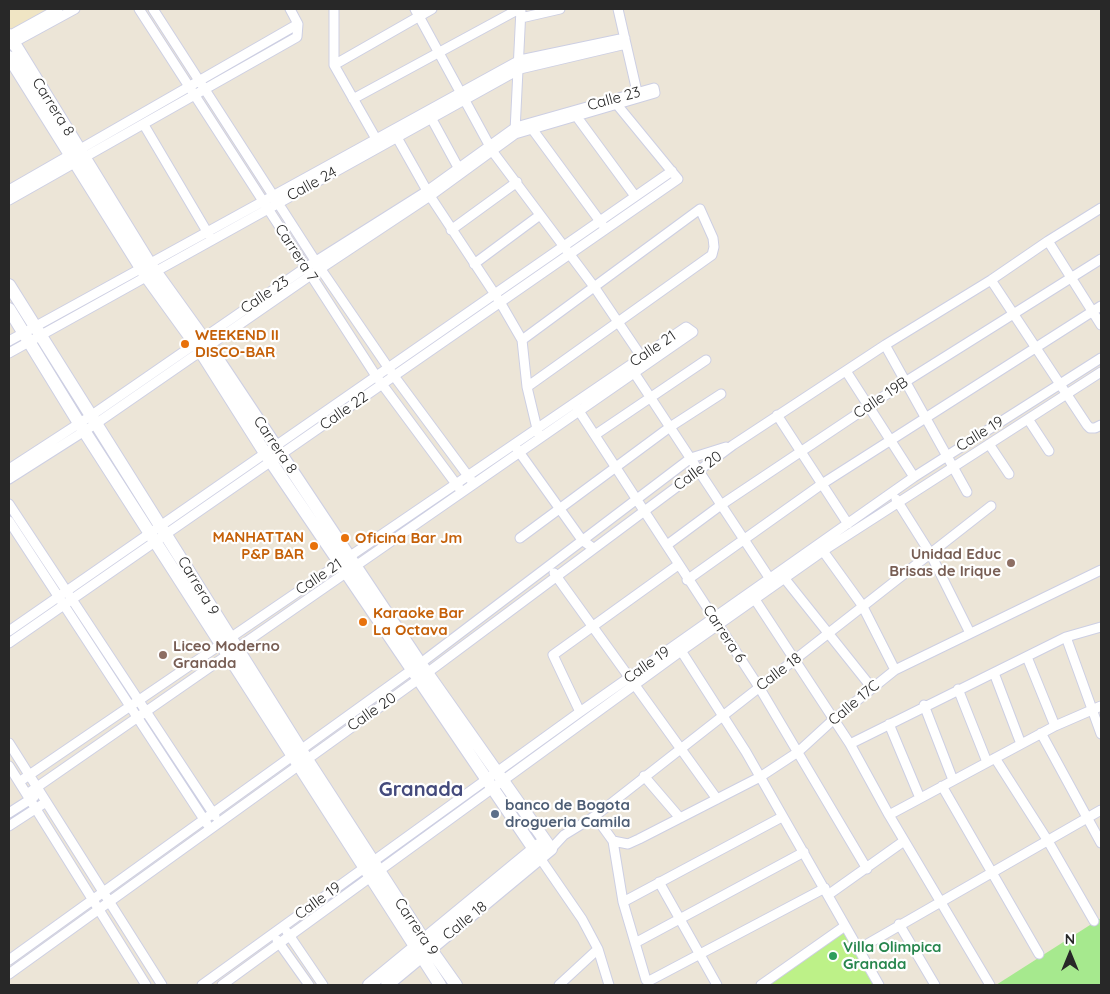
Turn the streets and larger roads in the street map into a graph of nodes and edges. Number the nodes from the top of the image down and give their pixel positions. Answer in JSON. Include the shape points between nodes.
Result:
{"nodes":[{"id":1,"x":58,"y":9,"type":"edge"},
{"id":2,"x":75,"y":9,"type":"edge"},
{"id":3,"x":139,"y":9,"type":"edge"},
{"id":4,"x":153,"y":9,"type":"edge"},
{"id":5,"x":290,"y":9,"type":"edge"},
{"id":6,"x":432,"y":9,"type":"edge"},
{"id":7,"x":560,"y":9,"type":"edge"},
{"id":8,"x":618,"y":9,"type":"edge"},
{"id":9,"x":336,"y":10,"type":"edge"},
{"id":10,"x":417,"y":12,"type":"edge"},
{"id":11,"x":520,"y":12,"type":"edge"},
{"id":12,"x":298,"y":24,"type":"junction"},
{"id":13,"x":10,"y":39,"type":"edge"},
{"id":14,"x":626,"y":41,"type":"junction"},
{"id":15,"x":439,"y":53,"type":"junction"},
{"id":16,"x":9,"y":57,"type":"edge"},
{"id":17,"x":520,"y":64,"type":"junction"},
{"id":18,"x":334,"y":65,"type":"junction"},
{"id":19,"x":199,"y":81,"type":"junction"},
{"id":20,"x":189,"y":87,"type":"junction"},
{"id":21,"x":204,"y":90,"type":"junction"},
{"id":22,"x":195,"y":95,"type":"junction"},
{"id":23,"x":463,"y":96,"type":"junction"},
{"id":24,"x":353,"y":100,"type":"junction"},
{"id":25,"x":615,"y":101,"type":"junction"},
{"id":26,"x":575,"y":114,"type":"junction"},
{"id":27,"x":429,"y":115,"type":"junction"},
{"id":28,"x":144,"y":125,"type":"junction"},
{"id":29,"x":531,"y":126,"type":"junction"},
{"id":30,"x":515,"y":131,"type":"junction"},
{"id":31,"x":395,"y":134,"type":"junction"},
{"id":32,"x":378,"y":143,"type":"junction"},
{"id":33,"x":492,"y":149,"type":"junction"},
{"id":34,"x":77,"y":156,"type":"junction"},
{"id":35,"x":459,"y":169,"type":"junction"},
{"id":36,"x":672,"y":171,"type":"junction"},
{"id":37,"x":517,"y":182,"type":"junction"},
{"id":38,"x":428,"y":193,"type":"junction"},
{"id":39,"x":10,"y":195,"type":"edge"},
{"id":40,"x":636,"y":196,"type":"junction"},
{"id":41,"x":276,"y":199,"type":"junction"},
{"id":42,"x":265,"y":205,"type":"junction"},
{"id":43,"x":1101,"y":208,"type":"edge"},
{"id":44,"x":540,"y":215,"type":"junction"},
{"id":45,"x":600,"y":221,"type":"junction"},
{"id":46,"x":606,"y":229,"type":"junction"},
{"id":47,"x":451,"y":230,"type":"junction"},
{"id":48,"x":210,"y":236,"type":"junction"},
{"id":49,"x":1048,"y":241,"type":"junction"},
{"id":50,"x":564,"y":246,"type":"junction"},
{"id":51,"x":570,"y":254,"type":"junction"},
{"id":52,"x":1101,"y":259,"type":"edge"},
{"id":53,"x":474,"y":264,"type":"junction"},
{"id":54,"x":319,"y":265,"type":"junction"},
{"id":55,"x":148,"y":270,"type":"junction"},
{"id":56,"x":308,"y":271,"type":"junction"},
{"id":57,"x":1071,"y":278,"type":"junction"},
{"id":58,"x":991,"y":280,"type":"junction"},
{"id":59,"x":9,"y":285,"type":"edge"},
{"id":60,"x":595,"y":288,"type":"junction"},
{"id":61,"x":494,"y":294,"type":"junction"},
{"id":62,"x":500,"y":302,"type":"junction"},
{"id":63,"x":1101,"y":306,"type":"edge"},
{"id":64,"x":9,"y":309,"type":"edge"},
{"id":65,"x":1092,"y":311,"type":"junction"},
{"id":66,"x":1014,"y":315,"type":"junction"},
{"id":67,"x":620,"y":323,"type":"junction"},
{"id":68,"x":1101,"y":325,"type":"edge"},
{"id":69,"x":32,"y":334,"type":"junction"},
{"id":70,"x":522,"y":340,"type":"junction"},
{"id":71,"x":9,"y":342,"type":"edge"},
{"id":72,"x":202,"y":345,"type":"junction"},
{"id":73,"x":885,"y":345,"type":"junction"},
{"id":74,"x":1036,"y":348,"type":"junction"},
{"id":75,"x":9,"y":353,"type":"edge"},
{"id":76,"x":1101,"y":358,"type":"edge"},
{"id":77,"x":706,"y":360,"type":"dead end"},
{"id":78,"x":644,"y":361,"type":"junction"},
{"id":79,"x":389,"y":367,"type":"junction"},
{"id":80,"x":632,"y":369,"type":"junction"},
{"id":81,"x":846,"y":371,"type":"junction"},
{"id":82,"x":1101,"y":372,"type":"edge"},
{"id":83,"x":376,"y":376,"type":"junction"},
{"id":84,"x":394,"y":376,"type":"junction"},
{"id":85,"x":905,"y":382,"type":"junction"},
{"id":86,"x":382,"y":384,"type":"junction"},
{"id":87,"x":1060,"y":384,"type":"junction"},
{"id":88,"x":527,"y":387,"type":"junction"},
{"id":89,"x":720,"y":394,"type":"dead end"},
{"id":90,"x":1067,"y":394,"type":"junction"},
{"id":91,"x":650,"y":396,"type":"junction"},
{"id":92,"x":577,"y":407,"type":"junction"},
{"id":93,"x":869,"y":407,"type":"junction"},
{"id":94,"x":777,"y":414,"type":"junction"},
{"id":95,"x":926,"y":418,"type":"junction"},
{"id":96,"x":94,"y":419,"type":"junction"},
{"id":97,"x":1028,"y":419,"type":"junction"},
{"id":98,"x":1101,"y":425,"type":"edge"},
{"id":99,"x":82,"y":427,"type":"junction"},
{"id":100,"x":670,"y":427,"type":"junction"},
{"id":101,"x":538,"y":434,"type":"junction"},
{"id":102,"x":595,"y":435,"type":"junction"},
{"id":103,"x":892,"y":441,"type":"junction"},
{"id":104,"x":515,"y":444,"type":"junction"},
{"id":105,"x":989,"y":444,"type":"junction"},
{"id":106,"x":733,"y":445,"type":"junction"},
{"id":107,"x":801,"y":451,"type":"junction"},
{"id":108,"x":1049,"y":451,"type":"dead end"},
{"id":109,"x":519,"y":453,"type":"junction"},
{"id":110,"x":273,"y":454,"type":"junction"},
{"id":111,"x":946,"y":455,"type":"junction"},
{"id":112,"x":691,"y":458,"type":"junction"},
{"id":113,"x":953,"y":467,"type":"junction"},
{"id":114,"x":615,"y":468,"type":"junction"},
{"id":115,"x":9,"y":469,"type":"edge"},
{"id":116,"x":699,"y":471,"type":"junction"},
{"id":117,"x":1009,"y":474,"type":"dead end"},
{"id":118,"x":468,"y":476,"type":"junction"},
{"id":119,"x":914,"y":477,"type":"junction"},
{"id":120,"x":9,"y":479,"type":"edge"},
{"id":121,"x":456,"y":484,"type":"junction"},
{"id":122,"x":473,"y":484,"type":"junction"},
{"id":123,"x":822,"y":484,"type":"junction"},
{"id":124,"x":462,"y":492,"type":"junction"},
{"id":125,"x":967,"y":492,"type":"dead end"},
{"id":126,"x":892,"y":493,"type":"junction"},
{"id":127,"x":636,"y":500,"type":"junction"},
{"id":128,"x":898,"y":502,"type":"junction"},
{"id":129,"x":9,"y":504,"type":"edge"},
{"id":130,"x":721,"y":505,"type":"junction"},
{"id":131,"x":991,"y":506,"type":"dead end"},
{"id":132,"x":559,"y":508,"type":"junction"},
{"id":133,"x":644,"y":510,"type":"junction"},
{"id":134,"x":9,"y":521,"type":"edge"},
{"id":135,"x":848,"y":524,"type":"junction"},
{"id":136,"x":163,"y":530,"type":"junction"},
{"id":137,"x":152,"y":537,"type":"junction"},
{"id":138,"x":520,"y":538,"type":"dead end"},
{"id":139,"x":743,"y":539,"type":"junction"},
{"id":140,"x":582,"y":540,"type":"junction"},
{"id":141,"x":666,"y":545,"type":"junction"},
{"id":142,"x":593,"y":548,"type":"junction"},
{"id":143,"x":823,"y":551,"type":"junction"},
{"id":144,"x":930,"y":552,"type":"junction"},
{"id":145,"x":348,"y":565,"type":"junction"},
{"id":146,"x":678,"y":565,"type":"junction"},
{"id":147,"x":549,"y":567,"type":"junction"},
{"id":148,"x":1101,"y":570,"type":"edge"},
{"id":149,"x":556,"y":576,"type":"junction"},
{"id":150,"x":770,"y":579,"type":"junction"},
{"id":151,"x":784,"y":579,"type":"junction"},
{"id":152,"x":688,"y":580,"type":"junction"},
{"id":153,"x":66,"y":591,"type":"junction"},
{"id":154,"x":752,"y":596,"type":"junction"},
{"id":155,"x":57,"y":597,"type":"junction"},
{"id":156,"x":73,"y":599,"type":"junction"},
{"id":157,"x":63,"y":605,"type":"junction"},
{"id":158,"x":862,"y":605,"type":"junction"},
{"id":159,"x":717,"y":621,"type":"junction"},
{"id":160,"x":592,"y":626,"type":"junction"},
{"id":161,"x":1101,"y":627,"type":"edge"},
{"id":162,"x":9,"y":631,"type":"edge"},
{"id":163,"x":970,"y":633,"type":"junction"},
{"id":164,"x":828,"y":634,"type":"junction"},
{"id":165,"x":1066,"y":637,"type":"junction"},
{"id":166,"x":9,"y":643,"type":"edge"},
{"id":167,"x":229,"y":646,"type":"junction"},
{"id":168,"x":679,"y":647,"type":"junction"},
{"id":169,"x":1027,"y":657,"type":"junction"},
{"id":170,"x":794,"y":660,"type":"junction"},
{"id":171,"x":895,"y":670,"type":"junction"},
{"id":172,"x":420,"y":671,"type":"junction"},
{"id":173,"x":994,"y":673,"type":"junction"},
{"id":174,"x":633,"y":681,"type":"junction"},
{"id":175,"x":758,"y":687,"type":"junction"},
{"id":176,"x":872,"y":688,"type":"junction"},
{"id":177,"x":958,"y":689,"type":"junction"},
{"id":178,"x":140,"y":700,"type":"junction"},
{"id":179,"x":593,"y":704,"type":"junction"},
{"id":180,"x":924,"y":705,"type":"junction"},
{"id":181,"x":130,"y":706,"type":"junction"},
{"id":182,"x":1101,"y":706,"type":"edge"},
{"id":183,"x":1092,"y":708,"type":"junction"},
{"id":184,"x":147,"y":710,"type":"junction"},
{"id":185,"x":599,"y":712,"type":"junction"},
{"id":186,"x":578,"y":714,"type":"junction"},
{"id":187,"x":724,"y":714,"type":"junction"},
{"id":188,"x":137,"y":717,"type":"junction"},
{"id":189,"x":834,"y":719,"type":"junction"},
{"id":190,"x":889,"y":724,"type":"junction"},
{"id":191,"x":1055,"y":726,"type":"junction"},
{"id":192,"x":1041,"y":733,"type":"junction"},
{"id":193,"x":1101,"y":734,"type":"edge"},
{"id":194,"x":9,"y":743,"type":"edge"},
{"id":195,"x":850,"y":744,"type":"junction"},
{"id":196,"x":1021,"y":744,"type":"junction"},
{"id":197,"x":680,"y":748,"type":"junction"},
{"id":198,"x":798,"y":752,"type":"junction"},
{"id":199,"x":299,"y":757,"type":"junction"},
{"id":200,"x":996,"y":758,"type":"junction"},
{"id":201,"x":987,"y":762,"type":"junction"},
{"id":202,"x":9,"y":766,"type":"edge"},
{"id":203,"x":30,"y":775,"type":"junction"},
{"id":204,"x":644,"y":776,"type":"junction"},
{"id":205,"x":760,"y":776,"type":"junction"},
{"id":206,"x":953,"y":780,"type":"junction"},
{"id":207,"x":495,"y":781,"type":"junction"},
{"id":208,"x":19,"y":782,"type":"junction"},
{"id":209,"x":942,"y":786,"type":"junction"},
{"id":210,"x":39,"y":790,"type":"junction"},
{"id":211,"x":28,"y":797,"type":"junction"},
{"id":212,"x":920,"y":798,"type":"junction"},
{"id":213,"x":717,"y":799,"type":"junction"},
{"id":214,"x":46,"y":802,"type":"junction"},
{"id":215,"x":35,"y":809,"type":"junction"},
{"id":216,"x":1101,"y":810,"type":"edge"},
{"id":217,"x":9,"y":813,"type":"edge"},
{"id":218,"x":212,"y":813,"type":"junction"},
{"id":219,"x":888,"y":815,"type":"junction"},
{"id":220,"x":595,"y":816,"type":"junction"},
{"id":221,"x":782,"y":817,"type":"junction"},
{"id":222,"x":680,"y":818,"type":"junction"},
{"id":223,"x":1087,"y":818,"type":"junction"},
{"id":224,"x":204,"y":819,"type":"junction"},
{"id":225,"x":220,"y":822,"type":"junction"},
{"id":226,"x":59,"y":823,"type":"junction"},
{"id":227,"x":9,"y":826,"type":"edge"},
{"id":228,"x":210,"y":828,"type":"junction"},
{"id":229,"x":48,"y":830,"type":"junction"},
{"id":230,"x":613,"y":841,"type":"junction"},
{"id":231,"x":904,"y":841,"type":"junction"},
{"id":232,"x":1048,"y":841,"type":"junction"},
{"id":233,"x":1101,"y":843,"type":"edge"},
{"id":234,"x":548,"y":845,"type":"junction"},
{"id":235,"x":804,"y":852,"type":"junction"},
{"id":236,"x":537,"y":854,"type":"junction"},
{"id":237,"x":868,"y":869,"type":"junction"},
{"id":238,"x":372,"y":870,"type":"junction"},
{"id":239,"x":992,"y":871,"type":"junction"},
{"id":240,"x":659,"y":882,"type":"junction"},
{"id":241,"x":103,"y":892,"type":"junction"},
{"id":242,"x":826,"y":892,"type":"junction"},
{"id":243,"x":92,"y":900,"type":"junction"},
{"id":244,"x":940,"y":901,"type":"junction"},
{"id":245,"x":110,"y":902,"type":"junction"},
{"id":246,"x":624,"y":902,"type":"junction"},
{"id":247,"x":99,"y":910,"type":"junction"},
{"id":248,"x":680,"y":918,"type":"junction"},
{"id":249,"x":1094,"y":921,"type":"dead end"},
{"id":250,"x":899,"y":924,"type":"junction"},
{"id":251,"x":283,"y":926,"type":"junction"},
{"id":252,"x":845,"y":926,"type":"junction"},
{"id":253,"x":272,"y":933,"type":"junction"},
{"id":254,"x":290,"y":937,"type":"junction"},
{"id":255,"x":280,"y":943,"type":"junction"},
{"id":256,"x":635,"y":943,"type":"junction"},
{"id":257,"x":423,"y":949,"type":"junction"},
{"id":258,"x":598,"y":949,"type":"junction"},
{"id":259,"x":857,"y":950,"type":"junction"},
{"id":260,"x":700,"y":954,"type":"junction"},
{"id":261,"x":1039,"y":954,"type":"dead end"},
{"id":262,"x":9,"y":960,"type":"edge"},
{"id":263,"x":314,"y":972,"type":"junction"},
{"id":264,"x":9,"y":974,"type":"edge"},
{"id":265,"x":306,"y":982,"type":"edge"},
{"id":266,"x":146,"y":985,"type":"edge"},
{"id":267,"x":162,"y":985,"type":"edge"},
{"id":268,"x":202,"y":985,"type":"edge"},
{"id":269,"x":222,"y":985,"type":"edge"},
{"id":270,"x":323,"y":985,"type":"edge"},
{"id":271,"x":369,"y":985,"type":"edge"},
{"id":272,"x":387,"y":985,"type":"edge"},
{"id":273,"x":440,"y":985,"type":"edge"},
{"id":274,"x":456,"y":985,"type":"edge"},
{"id":275,"x":559,"y":985,"type":"edge"},
{"id":276,"x":609,"y":985,"type":"edge"},
{"id":277,"x":717,"y":985,"type":"edge"},
{"id":278,"x":761,"y":985,"type":"edge"},
{"id":279,"x":879,"y":985,"type":"edge"},
{"id":280,"x":935,"y":985,"type":"edge"},
{"id":281,"x":990,"y":985,"type":"edge"}],
"edges":[{"from":1,"to":13,"type":"street"},
{"from":2,"to":13,"type":"street"},
{"from":3,"to":20,"type":"street","name":"Carrera 7"},
{"from":4,"to":19,"type":"street","name":"Carrera 7"},
{"from":5,"to":12,"type":"street"},
{"from":6,"to":10,"type":"street"},
{"from":7,"to":11,"type":"street"},
{"from":8,"to":14,"type":"street"},
{"from":9,"to":18,"type":"street"},
{"from":10,"to":15,"type":"street"},
{"from":10,"to":18,"type":"street"},
{"from":11,"to":15,"type":"street"},
{"from":11,"to":17,"type":"street"},
{"from":12,"to":19,"type":"street"},
{"from":12,"to":21,"type":"street","via":[[297,36]]},
{"from":13,"to":34,"type":"street","name":"Carrera 8"},
{"from":14,"to":17,"type":"street","name":"Calle 24"},
{"from":14,"to":25,"type":"street","name":"Calle 23","via":[[637,95]]},
{"from":15,"to":23,"type":"street"},
{"from":15,"to":24,"type":"street"},
{"from":16,"to":34,"type":"street","name":"Carrera 8"},
{"from":17,"to":23,"type":"street","name":"Calle 24"},
{"from":17,"to":30,"type":"street"},
{"from":18,"to":24,"type":"street"},
{"from":19,"to":20,"type":"street"},
{"from":19,"to":21,"type":"street","name":"Carrera 7"},
{"from":20,"to":22,"type":"street","name":"Carrera 7"},
{"from":20,"to":34,"type":"street"},
{"from":21,"to":22,"type":"street"},
{"from":21,"to":41,"type":"street","name":"Carrera 7"},
{"from":22,"to":28,"type":"street"},
{"from":22,"to":42,"type":"street","name":"Carrera 7"},
{"from":23,"to":27,"type":"street","name":"Calle 24"},
{"from":23,"to":33,"type":"street"},
{"from":24,"to":32,"type":"street"},
{"from":25,"to":26,"type":"street","name":"Calle 23"},
{"from":25,"to":36,"type":"street"},
{"from":26,"to":29,"type":"street","name":"Calle 23"},
{"from":26,"to":40,"type":"street"},
{"from":27,"to":31,"type":"street","name":"Calle 24"},
{"from":27,"to":35,"type":"street"},
{"from":28,"to":34,"type":"street"},
{"from":28,"to":48,"type":"street"},
{"from":29,"to":30,"type":"street","name":"Calle 23"},
{"from":29,"to":45,"type":"street"},
{"from":30,"to":33,"type":"street","name":"Calle 23"},
{"from":31,"to":32,"type":"street","name":"Calle 24"},
{"from":31,"to":38,"type":"street"},
{"from":32,"to":41,"type":"street","name":"Calle 24"},
{"from":33,"to":35,"type":"street","name":"Calle 23"},
{"from":33,"to":37,"type":"street"},
{"from":33,"to":38,"type":"street","name":"Calle 23"},
{"from":34,"to":39,"type":"street"},
{"from":34,"to":55,"type":"street","name":"Carrera 8"},
{"from":35,"to":38,"type":"street","name":"Calle 23"},
{"from":36,"to":40,"type":"street","name":"Calle 22"},
{"from":36,"to":46,"type":"street","name":"Calle 22","via":[[678,179]]},
{"from":37,"to":44,"type":"street"},
{"from":37,"to":47,"type":"street"},
{"from":38,"to":47,"type":"street"},
{"from":38,"to":54,"type":"street","name":"Calle 23"},
{"from":40,"to":45,"type":"street","name":"Calle 22"},
{"from":41,"to":42,"type":"street","name":"Calle 24"},
{"from":41,"to":54,"type":"street","name":"Carrera 7"},
{"from":42,"to":48,"type":"street","name":"Calle 24"},
{"from":42,"to":56,"type":"street","name":"Carrera 7"},
{"from":43,"to":49,"type":"street","name":"Calle 20"},
{"from":44,"to":50,"type":"street"},
{"from":44,"to":53,"type":"street"},
{"from":45,"to":46,"type":"street"},
{"from":45,"to":50,"type":"street","name":"Calle 22"},
{"from":46,"to":51,"type":"street","name":"Calle 22"},
{"from":47,"to":53,"type":"street"},
{"from":48,"to":55,"type":"street","name":"Calle 24"},
{"from":49,"to":57,"type":"street"},
{"from":49,"to":58,"type":"street","name":"Calle 20"},
{"from":50,"to":51,"type":"street"},
{"from":50,"to":61,"type":"street","name":"Calle 22"},
{"from":51,"to":60,"type":"street"},
{"from":51,"to":62,"type":"street","name":"Calle 22"},
{"from":52,"to":57,"type":"street","name":"Calle 19B"},
{"from":53,"to":61,"type":"street"},
{"from":54,"to":56,"type":"street","name":"Calle 23"},
{"from":54,"to":79,"type":"street","name":"Carrera 7"},
{"from":55,"to":69,"type":"street","name":"Calle 24"},
{"from":55,"to":72,"type":"street","name":"Carrera 8"},
{"from":56,"to":72,"type":"street","name":"Calle 23"},
{"from":56,"to":83,"type":"street","name":"Carrera 7"},
{"from":57,"to":65,"type":"street"},
{"from":57,"to":66,"type":"street","name":"Calle 19B"},
{"from":58,"to":66,"type":"street"},
{"from":58,"to":73,"type":"street","name":"Calle 20"},
{"from":59,"to":69,"type":"street","name":"Carrera 9"},
{"from":60,"to":67,"type":"street"},
{"from":60,"to":67,"type":"street","via":[[700,208],[713,238],[712,255]]},
{"from":60,"to":70,"type":"street"},
{"from":61,"to":62,"type":"street"},
{"from":61,"to":79,"type":"street","name":"Calle 22"},
{"from":62,"to":70,"type":"street"},
{"from":62,"to":84,"type":"street","name":"Calle 22"},
{"from":63,"to":65,"type":"street"},
{"from":64,"to":69,"type":"street","name":"Carrera 9"},
{"from":65,"to":68,"type":"street"},
{"from":65,"to":74,"type":"street"},
{"from":66,"to":74,"type":"street"},
{"from":66,"to":85,"type":"street","name":"Calle 19B"},
{"from":67,"to":78,"type":"street"},
{"from":67,"to":88,"type":"street"},
{"from":69,"to":71,"type":"street","name":"Calle 24"},
{"from":69,"to":75,"type":"street","name":"Calle 24"},
{"from":69,"to":96,"type":"street","name":"Carrera 9"},
{"from":69,"to":99,"type":"street","name":"Carrera 9"},
{"from":70,"to":88,"type":"street"},
{"from":72,"to":96,"type":"street","name":"Calle 23"},
{"from":72,"to":110,"type":"street","name":"Carrera 8"},
{"from":73,"to":81,"type":"street","name":"Calle 20"},
{"from":73,"to":85,"type":"street"},
{"from":74,"to":87,"type":"street"},
{"from":74,"to":95,"type":"street"},
{"from":76,"to":87,"type":"street","name":"Calle 19"},
{"from":77,"to":91,"type":"street"},
{"from":78,"to":78,"type":"street","name":"Calle 21","via":[[693,332],[686,327]]},
{"from":78,"to":80,"type":"street","name":"Calle 21"},
{"from":79,"to":83,"type":"street","name":"Calle 22"},
{"from":79,"to":84,"type":"street","name":"Carrera 7"},
{"from":80,"to":91,"type":"street"},
{"from":80,"to":92,"type":"street","name":"Calle 21"},
{"from":81,"to":93,"type":"street"},
{"from":81,"to":94,"type":"street","name":"Calle 20"},
{"from":82,"to":90,"type":"street","name":"Calle 19"},
{"from":83,"to":86,"type":"street","name":"Carrera 7"},
{"from":83,"to":110,"type":"street","name":"Calle 22"},
{"from":84,"to":86,"type":"street","name":"Calle 22"},
{"from":84,"to":118,"type":"street","name":"Carrera 7"},
{"from":85,"to":93,"type":"street","name":"Calle 19B"},
{"from":85,"to":95,"type":"street"},
{"from":86,"to":110,"type":"street","name":"Calle 22"},
{"from":86,"to":121,"type":"street","name":"Carrera 7"},
{"from":87,"to":90,"type":"street"},
{"from":87,"to":111,"type":"street","name":"Calle 19"},
{"from":88,"to":101,"type":"street"},
{"from":89,"to":100,"type":"street"},
{"from":90,"to":97,"type":"street","name":"Calle 19"},
{"from":90,"to":98,"type":"street","via":[[1090,428]]},
{"from":91,"to":100,"type":"street"},
{"from":91,"to":102,"type":"street"},
{"from":92,"to":101,"type":"street","name":"Calle 21"},
{"from":92,"to":102,"type":"street","name":"Carrera 6"},
{"from":93,"to":103,"type":"street"},
{"from":93,"to":107,"type":"street","name":"Calle 19B"},
{"from":94,"to":106,"type":"street","name":"Calle 20"},
{"from":94,"to":107,"type":"street"},
{"from":95,"to":103,"type":"street"},
{"from":95,"to":111,"type":"street"},
{"from":96,"to":99,"type":"street","name":"Calle 23"},
{"from":96,"to":136,"type":"street","name":"Carrera 9"},
{"from":97,"to":105,"type":"street","name":"Calle 19"},
{"from":97,"to":108,"type":"street"},
{"from":99,"to":115,"type":"street","name":"Calle 23"},
{"from":99,"to":120,"type":"street","name":"Calle 23"},
{"from":99,"to":137,"type":"street","name":"Carrera 9"},
{"from":100,"to":112,"type":"street"},
{"from":100,"to":114,"type":"street"},
{"from":101,"to":104,"type":"street","name":"Calle 21"},
{"from":101,"to":109,"type":"street","name":"Calle 21"},
{"from":102,"to":114,"type":"street","name":"Carrera 6"},
{"from":103,"to":119,"type":"street"},
{"from":103,"to":123,"type":"street"},
{"from":104,"to":109,"type":"street"},
{"from":104,"to":118,"type":"street","name":"Calle 21"},
{"from":105,"to":113,"type":"street","name":"Calle 19"},
{"from":105,"to":117,"type":"street"},
{"from":106,"to":112,"type":"street","name":"Calle 20"},
{"from":106,"to":116,"type":"street","name":"Calle 20"},
{"from":107,"to":123,"type":"street"},
{"from":107,"to":130,"type":"street","name":"Calle 19B"},
{"from":109,"to":122,"type":"street","name":"Calle 21"},
{"from":109,"to":132,"type":"street"},
{"from":110,"to":136,"type":"street","name":"Calle 22"},
{"from":110,"to":145,"type":"street","name":"Carrera 8"},
{"from":111,"to":113,"type":"street"},
{"from":111,"to":119,"type":"street","name":"Calle 19"},
{"from":112,"to":116,"type":"street"},
{"from":112,"to":127,"type":"street","name":"Calle 20"},
{"from":113,"to":125,"type":"street"},
{"from":113,"to":128,"type":"street","name":"Calle 19"},
{"from":114,"to":127,"type":"street","name":"Carrera 6"},
{"from":114,"to":132,"type":"street"},
{"from":116,"to":130,"type":"street"},
{"from":116,"to":133,"type":"street","name":"Calle 20"},
{"from":118,"to":121,"type":"street","name":"Calle 21"},
{"from":118,"to":122,"type":"street","name":"Carrera 7"},
{"from":119,"to":126,"type":"street","name":"Calle 19"},
{"from":121,"to":124,"type":"street","name":"Carrera 7"},
{"from":121,"to":145,"type":"street","name":"Calle 21"},
{"from":122,"to":124,"type":"street","name":"Calle 21"},
{"from":123,"to":135,"type":"street"},
{"from":123,"to":139,"type":"street"},
{"from":124,"to":145,"type":"street","name":"Calle 21"},
{"from":126,"to":128,"type":"street"},
{"from":126,"to":135,"type":"street","name":"Calle 19"},
{"from":127,"to":133,"type":"street","name":"Carrera 6"},
{"from":127,"to":140,"type":"street","name":"Calle 20"},
{"from":128,"to":143,"type":"street","name":"Calle 19"},
{"from":128,"to":144,"type":"street"},
{"from":129,"to":153,"type":"street"},
{"from":130,"to":139,"type":"street"},
{"from":130,"to":141,"type":"street","name":"Calle 19B"},
{"from":131,"to":144,"type":"street","name":"Calle 18"},
{"from":132,"to":138,"type":"street"},
{"from":132,"to":140,"type":"street"},
{"from":133,"to":141,"type":"street","name":"Carrera 6"},
{"from":133,"to":142,"type":"street","name":"Calle 20"},
{"from":134,"to":155,"type":"street"},
{"from":135,"to":150,"type":"street","name":"Calle 19"},
{"from":136,"to":137,"type":"street","name":"Calle 22"},
{"from":136,"to":167,"type":"street","name":"Carrera 9"},
{"from":137,"to":153,"type":"street","name":"Calle 22"},
{"from":137,"to":156,"type":"street","name":"Calle 22"},
{"from":137,"to":167,"type":"street","name":"Carrera 9"},
{"from":139,"to":150,"type":"street"},
{"from":139,"to":152,"type":"street"},
{"from":140,"to":142,"type":"street"},
{"from":140,"to":147,"type":"street","name":"Calle 20"},
{"from":141,"to":146,"type":"street","name":"Carrera 6"},
{"from":142,"to":149,"type":"street","name":"Calle 20"},
{"from":143,"to":151,"type":"street","name":"Calle 19"},
{"from":143,"to":158,"type":"street"},
{"from":144,"to":158,"type":"street","name":"Calle 18"},
{"from":144,"to":163,"type":"street"},
{"from":145,"to":167,"type":"street","name":"Calle 21"},
{"from":145,"to":172,"type":"street","name":"Carrera 8"},
{"from":146,"to":152,"type":"street","name":"Carrera 6"},
{"from":146,"to":160,"type":"street"},
{"from":147,"to":149,"type":"street"},
{"from":147,"to":172,"type":"street","name":"Calle 20"},
{"from":148,"to":163,"type":"street","name":"Calle 17C"},
{"from":149,"to":160,"type":"street"},
{"from":149,"to":172,"type":"street","name":"Calle 20"},
{"from":150,"to":154,"type":"street","name":"Calle 19"},
{"from":151,"to":154,"type":"street","name":"Calle 19"},
{"from":151,"to":164,"type":"street"},
{"from":152,"to":159,"type":"street","name":"Carrera 6"},
{"from":153,"to":155,"type":"street","name":"Calle 22"},
{"from":153,"to":156,"type":"street"},
{"from":154,"to":159,"type":"street","name":"Calle 19"},
{"from":154,"to":170,"type":"street"},
{"from":155,"to":157,"type":"street"},
{"from":155,"to":162,"type":"street","name":"Calle 22"},
{"from":156,"to":157,"type":"street","name":"Calle 22"},
{"from":156,"to":178,"type":"street"},
{"from":157,"to":166,"type":"street","name":"Calle 22"},
{"from":157,"to":181,"type":"street"},
{"from":158,"to":164,"type":"street","name":"Calle 18"},
{"from":158,"to":171,"type":"street"},
{"from":159,"to":168,"type":"street","name":"Calle 19"},
{"from":159,"to":175,"type":"street","name":"Carrera 6"},
{"from":160,"to":174,"type":"street"},
{"from":160,"to":186,"type":"street","via":[[552,655]]},
{"from":161,"to":165,"type":"street"},
{"from":163,"to":171,"type":"street","name":"Calle 17C"},
{"from":164,"to":170,"type":"street","name":"Calle 18"},
{"from":164,"to":176,"type":"street"},
{"from":165,"to":169,"type":"street"},
{"from":165,"to":183,"type":"street"},
{"from":167,"to":178,"type":"street","name":"Calle 21"},
{"from":167,"to":184,"type":"street","name":"Calle 21"},
{"from":167,"to":199,"type":"street","name":"Carrera 9"},
{"from":168,"to":174,"type":"street","name":"Calle 19"},
{"from":168,"to":187,"type":"street"},
{"from":169,"to":173,"type":"street"},
{"from":169,"to":191,"type":"street"},
{"from":170,"to":175,"type":"street","name":"Calle 18"},
{"from":170,"to":189,"type":"street"},
{"from":171,"to":176,"type":"street","name":"Calle 17C"},
{"from":172,"to":199,"type":"street","name":"Calle 20"},
{"from":172,"to":207,"type":"street","name":"Carrera 8"},
{"from":173,"to":177,"type":"street"},
{"from":173,"to":196,"type":"street"},
{"from":174,"to":179,"type":"street","name":"Calle 19"},
{"from":174,"to":185,"type":"street","name":"Calle 19"},
{"from":174,"to":197,"type":"street"},
{"from":175,"to":187,"type":"street","name":"Calle 18"},
{"from":175,"to":198,"type":"street","name":"Carrera 6"},
{"from":176,"to":189,"type":"street","name":"Calle 17C"},
{"from":177,"to":180,"type":"street"},
{"from":177,"to":201,"type":"street"},
{"from":178,"to":181,"type":"street","name":"Calle 21"},
{"from":178,"to":184,"type":"street"},
{"from":179,"to":185,"type":"street"},
{"from":179,"to":186,"type":"street","name":"Calle 19"},
{"from":180,"to":190,"type":"street"},
{"from":180,"to":206,"type":"street"},
{"from":181,"to":188,"type":"street"},
{"from":181,"to":203,"type":"street","name":"Calle 21"},
{"from":182,"to":183,"type":"street"},
{"from":183,"to":191,"type":"street"},
{"from":183,"to":193,"type":"street"},
{"from":184,"to":188,"type":"street","name":"Calle 21"},
{"from":184,"to":218,"type":"street"},
{"from":185,"to":207,"type":"street","name":"Calle 19"},
{"from":186,"to":207,"type":"street","name":"Calle 19"},
{"from":187,"to":197,"type":"street","name":"Calle 18"},
{"from":187,"to":205,"type":"street"},
{"from":188,"to":210,"type":"street","name":"Calle 21"},
{"from":188,"to":224,"type":"street"},
{"from":189,"to":195,"type":"street"},
{"from":189,"to":198,"type":"street","name":"Calle 17C"},
{"from":190,"to":195,"type":"street"},
{"from":190,"to":212,"type":"street"},
{"from":191,"to":192,"type":"street"},
{"from":192,"to":196,"type":"street"},
{"from":192,"to":223,"type":"street"},
{"from":194,"to":203,"type":"street"},
{"from":195,"to":219,"type":"street"},
{"from":196,"to":200,"type":"street"},
{"from":197,"to":204,"type":"street","name":"Calle 18"},
{"from":197,"to":213,"type":"street"},
{"from":198,"to":205,"type":"street","name":"Calle 17C"},
{"from":198,"to":237,"type":"street","name":"Carrera 6"},
{"from":199,"to":218,"type":"street","name":"Calle 20"},
{"from":199,"to":225,"type":"street","name":"Calle 20"},
{"from":199,"to":238,"type":"street","name":"Carrera 9"},
{"from":200,"to":201,"type":"street"},
{"from":200,"to":232,"type":"street"},
{"from":201,"to":206,"type":"street"},
{"from":202,"to":208,"type":"street"},
{"from":203,"to":208,"type":"street","name":"Calle 21"},
{"from":203,"to":210,"type":"street"},
{"from":204,"to":220,"type":"street","name":"Calle 18"},
{"from":204,"to":222,"type":"street"},
{"from":205,"to":213,"type":"street","name":"Calle 17C"},
{"from":205,"to":221,"type":"street"},
{"from":206,"to":209,"type":"street"},
{"from":207,"to":234,"type":"street","name":"Carrera 8"},
{"from":207,"to":236,"type":"street","name":"Carrera 8"},
{"from":207,"to":238,"type":"street","name":"Calle 19"},
{"from":208,"to":211,"type":"street"},
{"from":209,"to":212,"type":"street"},
{"from":209,"to":239,"type":"street"},
{"from":210,"to":211,"type":"street","name":"Calle 21"},
{"from":210,"to":214,"type":"street"},
{"from":211,"to":215,"type":"street"},
{"from":211,"to":217,"type":"street","name":"Calle 21"},
{"from":212,"to":219,"type":"street"},
{"from":213,"to":222,"type":"street","name":"Calle 17C"},
{"from":214,"to":215,"type":"street"},
{"from":214,"to":226,"type":"street"},
{"from":215,"to":227,"type":"street"},
{"from":215,"to":229,"type":"street"},
{"from":216,"to":223,"type":"street"},
{"from":218,"to":224,"type":"street","name":"Calle 20"},
{"from":218,"to":225,"type":"street"},
{"from":219,"to":231,"type":"street"},
{"from":220,"to":230,"type":"street"},
{"from":220,"to":234,"type":"street","name":"Calle 18"},
{"from":221,"to":235,"type":"street"},
{"from":221,"to":240,"type":"street"},
{"from":222,"to":230,"type":"street","name":"Calle 17C","via":[[628,844]]},
{"from":223,"to":232,"type":"street"},
{"from":223,"to":233,"type":"street"},
{"from":224,"to":228,"type":"street"},
{"from":224,"to":241,"type":"street","name":"Calle 20"},
{"from":225,"to":228,"type":"street","name":"Calle 20"},
{"from":226,"to":229,"type":"street"},
{"from":226,"to":241,"type":"street"},
{"from":228,"to":245,"type":"street","name":"Calle 20"},
{"from":229,"to":243,"type":"street"},
{"from":230,"to":246,"type":"street"},
{"from":231,"to":237,"type":"street"},
{"from":231,"to":244,"type":"street"},
{"from":232,"to":239,"type":"street"},
{"from":232,"to":249,"type":"street"},
{"from":234,"to":236,"type":"street","name":"Calle 18"},
{"from":235,"to":242,"type":"street"},
{"from":235,"to":248,"type":"street"},
{"from":236,"to":257,"type":"street","name":"Calle 18"},
{"from":236,"to":258,"type":"street","via":[[582,919]]},
{"from":237,"to":242,"type":"street"},
{"from":238,"to":251,"type":"street","name":"Calle 19"},
{"from":238,"to":254,"type":"street","name":"Calle 19"},
{"from":238,"to":257,"type":"street","name":"Carrera 9"},
{"from":239,"to":244,"type":"street"},
{"from":239,"to":261,"type":"street"},
{"from":240,"to":246,"type":"street"},
{"from":240,"to":248,"type":"street"},
{"from":241,"to":243,"type":"street","name":"Calle 20"},
{"from":241,"to":245,"type":"street"},
{"from":242,"to":252,"type":"street"},
{"from":242,"to":260,"type":"street"},
{"from":243,"to":247,"type":"street"},
{"from":243,"to":262,"type":"street","name":"Calle 20"},
{"from":244,"to":250,"type":"street"},
{"from":244,"to":281,"type":"street"},
{"from":245,"to":247,"type":"street","name":"Calle 20"},
{"from":245,"to":267,"type":"street"},
{"from":246,"to":256,"type":"street"},
{"from":247,"to":264,"type":"street","name":"Calle 20"},
{"from":247,"to":266,"type":"street"},
{"from":248,"to":256,"type":"street"},
{"from":248,"to":260,"type":"street"},
{"from":250,"to":259,"type":"street"},
{"from":250,"to":280,"type":"street"},
{"from":251,"to":253,"type":"street","name":"Calle 19"},
{"from":251,"to":254,"type":"street"},
{"from":252,"to":259,"type":"street"},
{"from":252,"to":278,"type":"street"},
{"from":253,"to":255,"type":"street"},
{"from":253,"to":268,"type":"street","name":"Calle 19"},
{"from":254,"to":255,"type":"street","name":"Calle 19"},
{"from":254,"to":263,"type":"street"},
{"from":255,"to":265,"type":"street"},
{"from":255,"to":269,"type":"street","name":"Calle 19"},
{"from":256,"to":260,"type":"street","via":[[646,980],[652,981]]},
{"from":257,"to":271,"type":"street","name":"Calle 18"},
{"from":257,"to":272,"type":"street","name":"Calle 18"},
{"from":257,"to":273,"type":"street","name":"Carrera 9"},
{"from":257,"to":274,"type":"street","name":"Carrera 9"},
{"from":258,"to":275,"type":"street"},
{"from":258,"to":276,"type":"street"},
{"from":259,"to":279,"type":"street"},
{"from":260,"to":277,"type":"street"},
{"from":263,"to":265,"type":"street"},
{"from":263,"to":270,"type":"street"}]}
